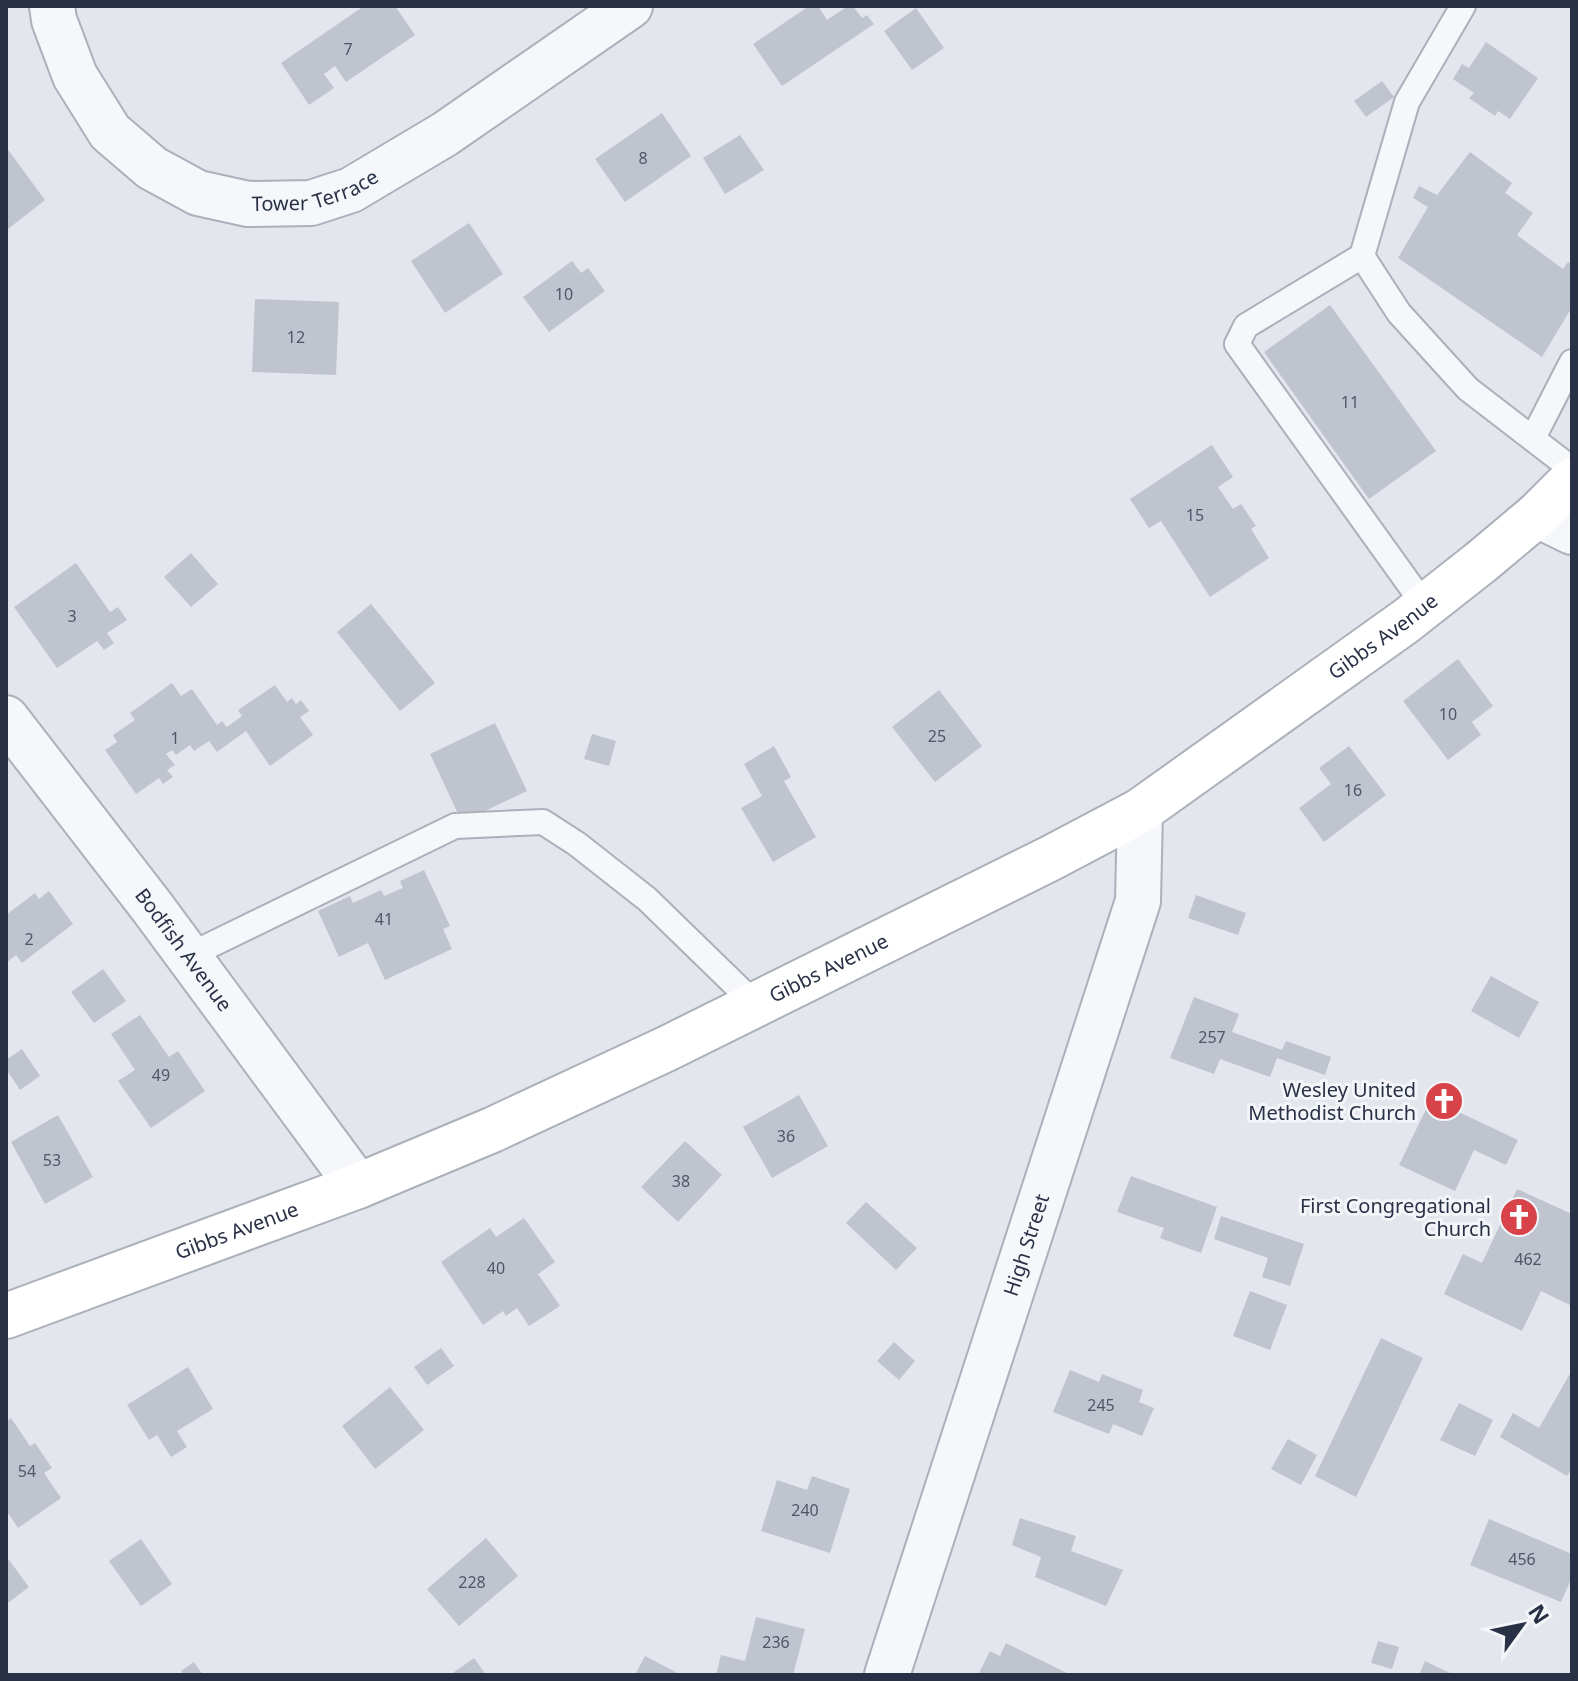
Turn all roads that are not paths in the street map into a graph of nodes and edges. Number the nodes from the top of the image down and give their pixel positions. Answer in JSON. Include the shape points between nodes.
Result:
{"nodes":[{"id":1,"x":52,"y":6,"type":"edge"},
{"id":2,"x":630,"y":6,"type":"edge"},
{"id":3,"x":1463,"y":6,"type":"edge"},
{"id":4,"x":1362,"y":256,"type":"junction"},
{"id":5,"x":1572,"y":362,"type":"edge"},
{"id":6,"x":1533,"y":438,"type":"junction"},
{"id":7,"x":1572,"y":469,"type":"edge"},
{"id":8,"x":1572,"y":480,"type":"edge"},
{"id":9,"x":1554,"y":524,"type":"edge"},
{"id":10,"x":1425,"y":606,"type":"junction"},
{"id":11,"x":6,"y":718,"type":"edge"},
{"id":12,"x":1140,"y":811,"type":"junction"},
{"id":13,"x":188,"y":956,"type":"junction"},
{"id":14,"x":756,"y":1005,"type":"junction"},
{"id":15,"x":358,"y":1186,"type":"junction"},
{"id":16,"x":6,"y":1316,"type":"edge"},
{"id":17,"x":887,"y":1675,"type":"edge"}],
"edges":[{"from":1,"to":2,"type":"street","name":"Tower Terrace","via":[[75,76],[110,132],[152,168],[186,187],[248,204],[311,203],[351,190],[445,134]]},
{"from":3,"to":4,"type":"lane","via":[[1407,102]]},
{"from":4,"to":6,"type":"lane","via":[[1399,313],[1468,389]]},
{"from":4,"to":10,"type":"lane","via":[[1246,326],[1237,344]]},
{"from":5,"to":6,"type":"lane"},
{"from":6,"to":7,"type":"lane"},
{"from":8,"to":9,"type":"main road","name":"Gibbs Avenue"},
{"from":9,"to":10,"type":"main road","name":"Gibbs Avenue"},
{"from":10,"to":12,"type":"main road","name":"Gibbs Avenue"},
{"from":11,"to":13,"type":"street","name":"Bodfish Avenue"},
{"from":12,"to":14,"type":"main road","name":"Gibbs Avenue"},
{"from":12,"to":17,"type":"street","name":"High Street","via":[[1138,901]]},
{"from":13,"to":14,"type":"lane","via":[[455,826],[543,822],[647,899]]},
{"from":13,"to":15,"type":"street","name":"Bodfish Avenue"},
{"from":14,"to":15,"type":"main road","name":"Gibbs Avenue","via":[[492,1130]]},
{"from":15,"to":16,"type":"main road","name":"Gibbs Avenue"}]}
